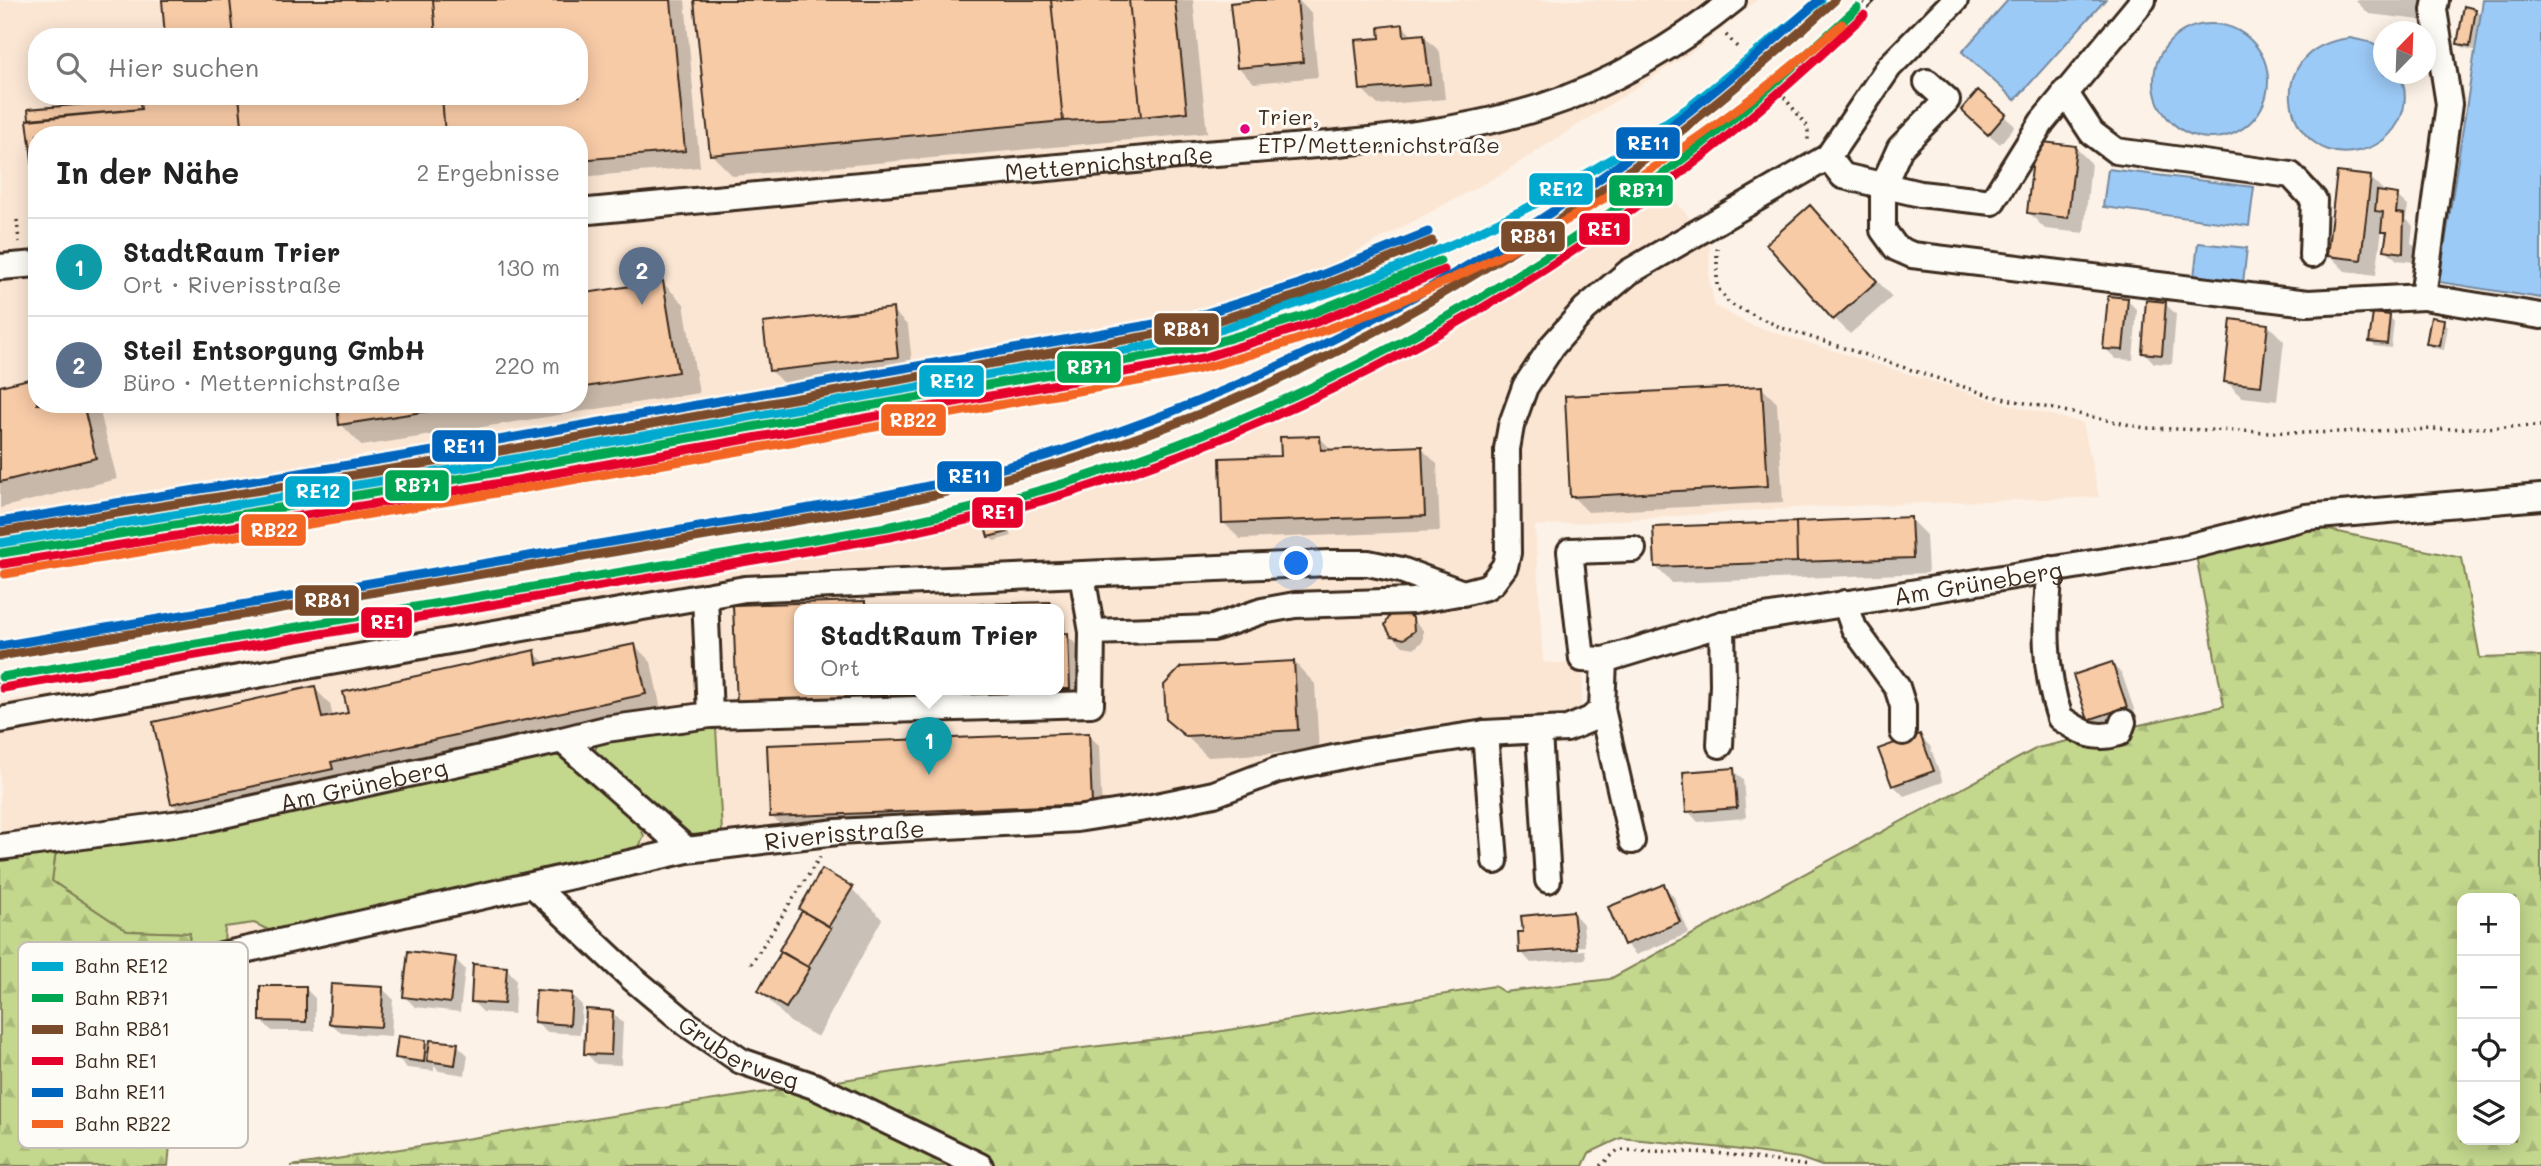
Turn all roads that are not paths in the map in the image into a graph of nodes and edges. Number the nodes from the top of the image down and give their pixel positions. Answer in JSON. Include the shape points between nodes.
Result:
{"nodes":[{"id":1,"x":1732,"y":0,"type":"edge"},
{"id":2,"x":1955,"y":0,"type":"edge"},
{"id":3,"x":2143,"y":0,"type":"edge"},
{"id":4,"x":2436,"y":0,"type":"edge"},
{"id":5,"x":1927,"y":82,"type":"dead end"},
{"id":6,"x":2065,"y":92,"type":"junction"},
{"id":7,"x":1816,"y":154,"type":"junction"},
{"id":8,"x":1882,"y":186,"type":"junction"},
{"id":9,"x":588,"y":211,"type":"edge"},
{"id":10,"x":2312,"y":255,"type":"dead end"},
{"id":11,"x":28,"y":265,"type":"edge"},
{"id":12,"x":0,"y":267,"type":"edge"},
{"id":13,"x":2423,"y":297,"type":"junction"},
{"id":14,"x":2541,"y":316,"type":"edge"},
{"id":15,"x":2541,"y":497,"type":"edge"},
{"id":16,"x":1633,"y":549,"type":"dead end"},
{"id":17,"x":2050,"y":569,"type":"junction"},
{"id":18,"x":1082,"y":575,"type":"junction"},
{"id":19,"x":1463,"y":593,"type":"junction"},
{"id":20,"x":705,"y":596,"type":"junction"},
{"id":21,"x":1845,"y":603,"type":"junction"},
{"id":22,"x":1722,"y":624,"type":"junction"},
{"id":23,"x":1092,"y":632,"type":"junction"},
{"id":24,"x":1604,"y":660,"type":"junction"},
{"id":25,"x":1602,"y":709,"type":"junction"},
{"id":26,"x":710,"y":715,"type":"junction"},
{"id":27,"x":0,"y":720,"type":"edge"},
{"id":28,"x":2123,"y":722,"type":"dead end"},
{"id":29,"x":1903,"y":732,"type":"dead end"},
{"id":30,"x":1539,"y":733,"type":"junction"},
{"id":31,"x":1476,"y":734,"type":"junction"},
{"id":32,"x":562,"y":740,"type":"junction"},
{"id":33,"x":1720,"y":745,"type":"dead end"},
{"id":34,"x":1632,"y":841,"type":"dead end"},
{"id":35,"x":0,"y":847,"type":"edge"},
{"id":36,"x":687,"y":850,"type":"junction"},
{"id":37,"x":1495,"y":861,"type":"dead end"},
{"id":38,"x":1548,"y":880,"type":"dead end"},
{"id":39,"x":534,"y":886,"type":"junction"},
{"id":40,"x":248,"y":949,"type":"edge"},
{"id":41,"x":980,"y":1166,"type":"edge"}],
"edges":[{"from":1,"to":9,"type":"street","name":"Metternichstraße","via":[[1653,54],[1567,99],[1450,127],[1308,146]]},
{"from":2,"to":7,"type":"street","via":[[1889,67]]},
{"from":3,"to":6,"type":"street"},
{"from":4,"to":13,"type":"street","via":[[2449,104]]},
{"from":5,"to":8,"type":"street","via":[[1947,100],[1900,148]]},
{"from":6,"to":8,"type":"street","via":[[1992,202]]},
{"from":6,"to":10,"type":"street","via":[[2092,133],[2116,151],[2291,175],[2314,200]]},
{"from":7,"to":8,"type":"street","via":[[1843,176]]},
{"from":7,"to":19,"type":"street","via":[[1629,272],[1537,366],[1511,426],[1507,449],[1505,566],[1486,587]]},
{"from":8,"to":13,"type":"street","via":[[1883,230],[1896,248],[1912,255],[2308,303]]},
{"from":11,"to":12,"type":"street"},
{"from":13,"to":14,"type":"street"},
{"from":15,"to":17,"type":"street","name":"Am Grüneberg","via":[[2306,517],[2184,548]]},
{"from":16,"to":24,"type":"street","via":[[1570,551],[1582,659]]},
{"from":17,"to":21,"type":"street","name":"Am Grüneberg"},
{"from":17,"to":28,"type":"street","via":[[2047,673],[2060,718],[2088,736],[2104,738],[2119,733]]},
{"from":18,"to":19,"type":"street","via":[[1368,563]]},
{"from":18,"to":20,"type":"street","via":[[745,589]]},
{"from":18,"to":23,"type":"street"},
{"from":19,"to":23,"type":"street","via":[[1413,601],[1295,605],[1213,628]]},
{"from":20,"to":26,"type":"street"},
{"from":20,"to":27,"type":"street"},
{"from":21,"to":22,"type":"street","name":"Am Grüneberg"},
{"from":21,"to":29,"type":"street","via":[[1854,628],[1897,687]]},
{"from":22,"to":24,"type":"street","name":"Am Grüneberg"},
{"from":22,"to":33,"type":"street"},
{"from":23,"to":26,"type":"street","name":"Am Grüneberg","via":[[1091,705]]},
{"from":24,"to":25,"type":"street"},
{"from":25,"to":30,"type":"street","via":[[1567,729]]},
{"from":25,"to":34,"type":"street"},
{"from":26,"to":32,"type":"street","name":"Am Grüneberg","via":[[606,729]]},
{"from":30,"to":31,"type":"street"},
{"from":30,"to":38,"type":"street"},
{"from":31,"to":36,"type":"street","name":"Riverisstraße","via":[[1291,766],[1214,794],[1153,807],[1077,818],[837,832]]},
{"from":31,"to":37,"type":"street"},
{"from":32,"to":35,"type":"street","name":"Am Grüneberg","via":[[196,821]]},
{"from":32,"to":36,"type":"street"},
{"from":36,"to":39,"type":"street","name":"Riverisstraße"},
{"from":39,"to":40,"type":"street","name":"Riverisstraße"},
{"from":39,"to":41,"type":"street","name":"Gruberweg","via":[[632,978],[741,1061],[814,1086]]}]}
